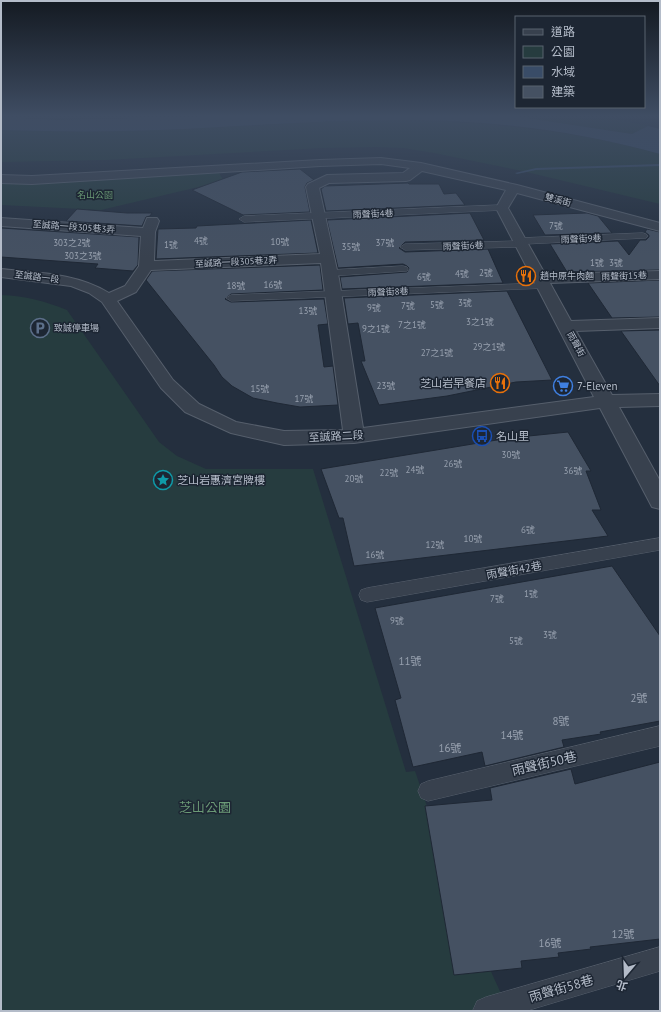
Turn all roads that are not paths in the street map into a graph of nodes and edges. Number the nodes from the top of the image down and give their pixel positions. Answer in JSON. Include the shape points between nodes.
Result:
{"nodes":[{"id":1,"x":336,"y":163,"type":"edge"},
{"id":2,"x":403,"y":163,"type":"edge"},
{"id":3,"x":421,"y":166,"type":"junction"},
{"id":4,"x":406,"y":177,"type":"junction"},
{"id":5,"x":1,"y":179,"type":"edge"},
{"id":6,"x":463,"y":188,"type":"dead end"},
{"id":7,"x":513,"y":188,"type":"junction"},
{"id":8,"x":502,"y":208,"type":"junction"},
{"id":9,"x":320,"y":216,"type":"junction"},
{"id":10,"x":244,"y":220,"type":"dead end"},
{"id":11,"x":1,"y":222,"type":"edge"},
{"id":12,"x":660,"y":227,"type":"edge"},
{"id":13,"x":643,"y":236,"type":"dead end"},
{"id":14,"x":520,"y":242,"type":"junction"},
{"id":15,"x":405,"y":247,"type":"dead end"},
{"id":16,"x":329,"y":265,"type":"junction"},
{"id":17,"x":146,"y":266,"type":"junction"},
{"id":18,"x":403,"y":269,"type":"dead end"},
{"id":19,"x":1,"y":273,"type":"edge"},
{"id":20,"x":660,"y":275,"type":"edge"},
{"id":21,"x":74,"y":282,"type":"joint"},
{"id":22,"x":542,"y":283,"type":"junction"},
{"id":23,"x":334,"y":294,"type":"junction"},
{"id":24,"x":231,"y":298,"type":"dead end"},
{"id":25,"x":108,"y":299,"type":"junction"},
{"id":26,"x":660,"y":323,"type":"edge"},
{"id":27,"x":566,"y":326,"type":"junction"},
{"id":28,"x":660,"y":400,"type":"edge"},
{"id":29,"x":607,"y":401,"type":"junction"},
{"id":30,"x":354,"y":436,"type":"junction"},
{"id":31,"x":660,"y":500,"type":"edge"},
{"id":32,"x":660,"y":544,"type":"edge"},
{"id":33,"x":367,"y":595,"type":"dead end"},
{"id":34,"x":660,"y":736,"type":"edge"},
{"id":35,"x":428,"y":791,"type":"dead end"},
{"id":36,"x":660,"y":959,"type":"edge"},
{"id":37,"x":486,"y":1010,"type":"edge"}],
"edges":[{"from":1,"to":5,"type":"street","name":"雙溪街","via":[[32,180]]},
{"from":2,"to":3,"type":"street","name":"雙溪街"},
{"from":3,"to":4,"type":"street"},
{"from":3,"to":7,"type":"street","name":"雙溪街"},
{"from":4,"to":6,"type":"street"},
{"from":4,"to":9,"type":"street","via":[[327,180],[312,187]]},
{"from":7,"to":8,"type":"street"},
{"from":7,"to":12,"type":"street","name":"雙溪街"},
{"from":8,"to":9,"type":"lane","name":"雨聲街4巷"},
{"from":8,"to":14,"type":"street","name":"雨聲街"},
{"from":9,"to":10,"type":"lane","name":"雨聲街4巷"},
{"from":9,"to":16,"type":"street"},
{"from":11,"to":17,"type":"street","name":"至誠路一段305巷3弄","via":[[150,226]]},
{"from":13,"to":14,"type":"lane","name":"雨聲街9巷"},
{"from":14,"to":15,"type":"lane","name":"雨聲街6巷"},
{"from":14,"to":22,"type":"street","name":"雨聲街"},
{"from":16,"to":17,"type":"street","name":"至誠路一段305巷2弄"},
{"from":16,"to":18,"type":"lane"},
{"from":16,"to":23,"type":"street"},
{"from":17,"to":25,"type":"street","via":[[131,289]]},
{"from":19,"to":21,"type":"street","name":"至誠路一段"},
{"from":20,"to":22,"type":"street","name":"雨聲街15巷"},
{"from":21,"to":25,"type":"street","name":"至誠路二段"},
{"from":22,"to":23,"type":"lane","name":"雨聲街8巷"},
{"from":22,"to":27,"type":"street","name":"雨聲街"},
{"from":23,"to":24,"type":"lane","name":"雨聲街8巷"},
{"from":23,"to":30,"type":"street"},
{"from":25,"to":30,"type":"street","name":"至誠路二段","via":[[167,384],[192,408],[231,427],[284,438]]},
{"from":26,"to":27,"type":"street"},
{"from":27,"to":29,"type":"street","name":"雨聲街"},
{"from":28,"to":29,"type":"street","name":"至誠路二段"},
{"from":29,"to":30,"type":"street","name":"至誠路二段"},
{"from":29,"to":31,"type":"street","name":"雨聲街"},
{"from":32,"to":33,"type":"lane","name":"雨聲街42巷"},
{"from":34,"to":35,"type":"lane","name":"雨聲街50巷"},
{"from":36,"to":37,"type":"lane","name":"雨聲街58巷"}]}
